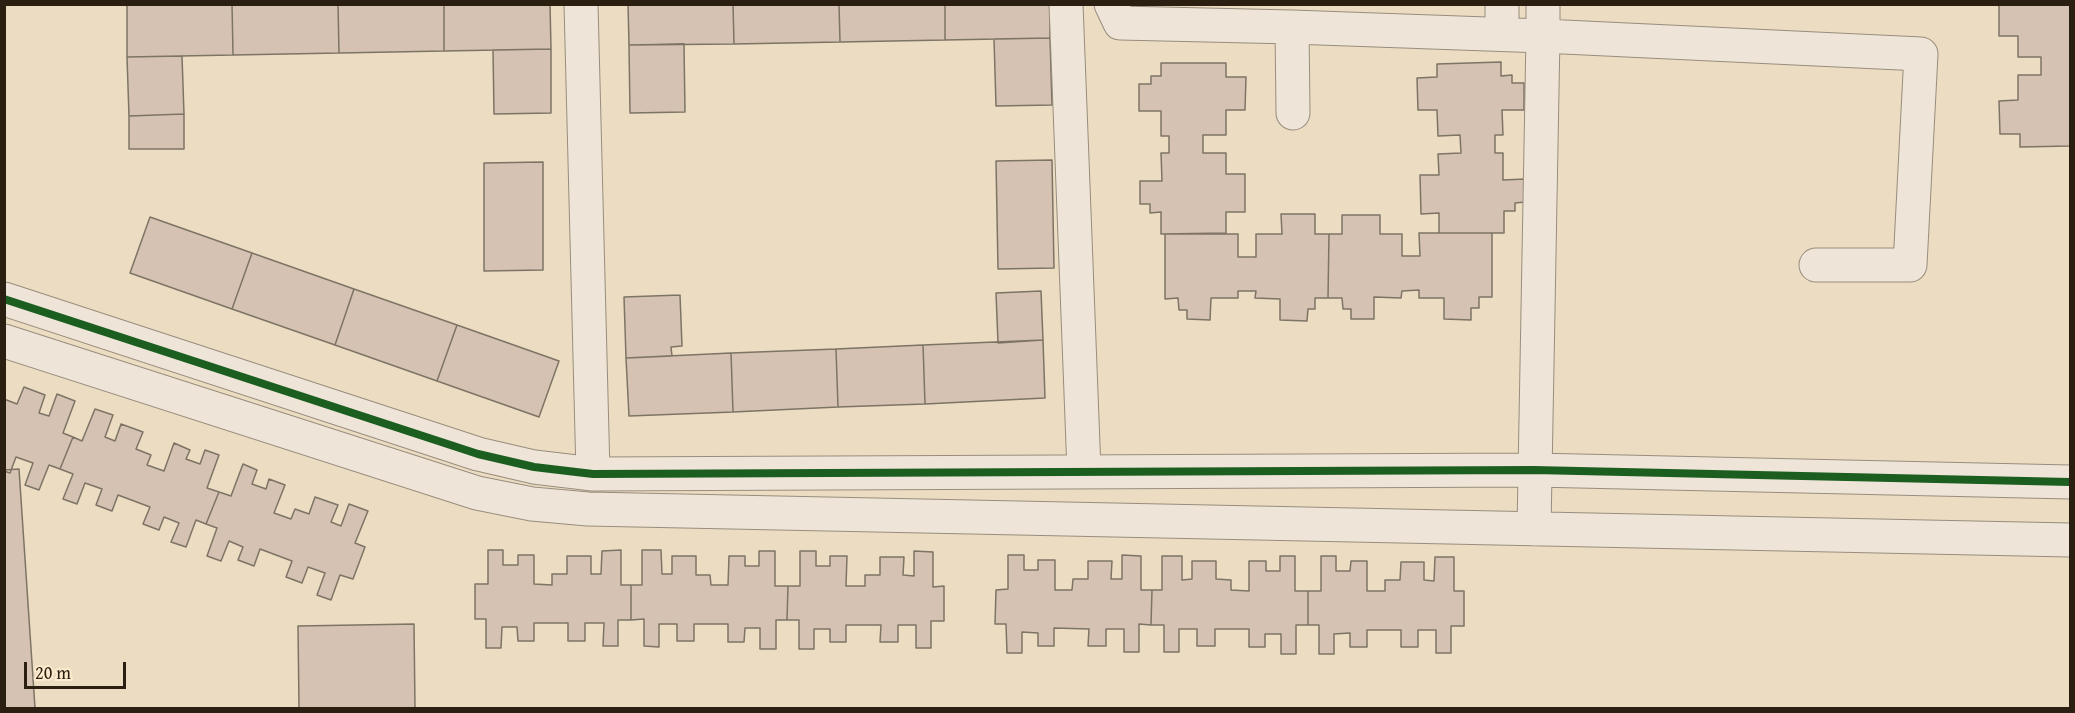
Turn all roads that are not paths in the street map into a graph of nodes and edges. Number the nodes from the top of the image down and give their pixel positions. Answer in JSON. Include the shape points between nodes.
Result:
{"nodes":[{"id":1,"x":581,"y":4,"type":"edge"},
{"id":2,"x":1066,"y":4,"type":"edge"},
{"id":3,"x":1111,"y":4,"type":"edge"},
{"id":4,"x":1502,"y":19,"type":"edge"},
{"id":5,"x":1543,"y":20,"type":"edge"},
{"id":6,"x":1292,"y":27,"type":"junction"},
{"id":7,"x":1293,"y":113,"type":"dead end"},
{"id":8,"x":1816,"y":266,"type":"dead end"},
{"id":9,"x":4,"y":299,"type":"edge"},
{"id":10,"x":4,"y":341,"type":"edge"},
{"id":11,"x":1534,"y":470,"type":"junction"},
{"id":12,"x":1084,"y":471,"type":"junction"},
{"id":13,"x":593,"y":474,"type":"junction"},
{"id":14,"x":2070,"y":482,"type":"edge"},
{"id":15,"x":1534,"y":529,"type":"junction"},
{"id":16,"x":2070,"y":540,"type":"edge"}],
"edges":[{"from":1,"to":13,"type":"street"},
{"from":2,"to":12,"type":"street"},
{"from":3,"to":6,"type":"street","via":[[1120,23]]},
{"from":4,"to":5,"type":"street"},
{"from":4,"to":6,"type":"street"},
{"from":5,"to":8,"type":"street","via":[[1921,54],[1910,265]]},
{"from":5,"to":11,"type":"street"},
{"from":6,"to":7,"type":"street"},
{"from":9,"to":13,"type":"street","via":[[478,454],[534,467]]},
{"from":10,"to":15,"type":"street","via":[[477,493],[532,504],[600,509]]},
{"from":11,"to":12,"type":"street"},
{"from":11,"to":14,"type":"street"},
{"from":11,"to":15,"type":"street"},
{"from":12,"to":13,"type":"street"},
{"from":15,"to":16,"type":"street"}]}
